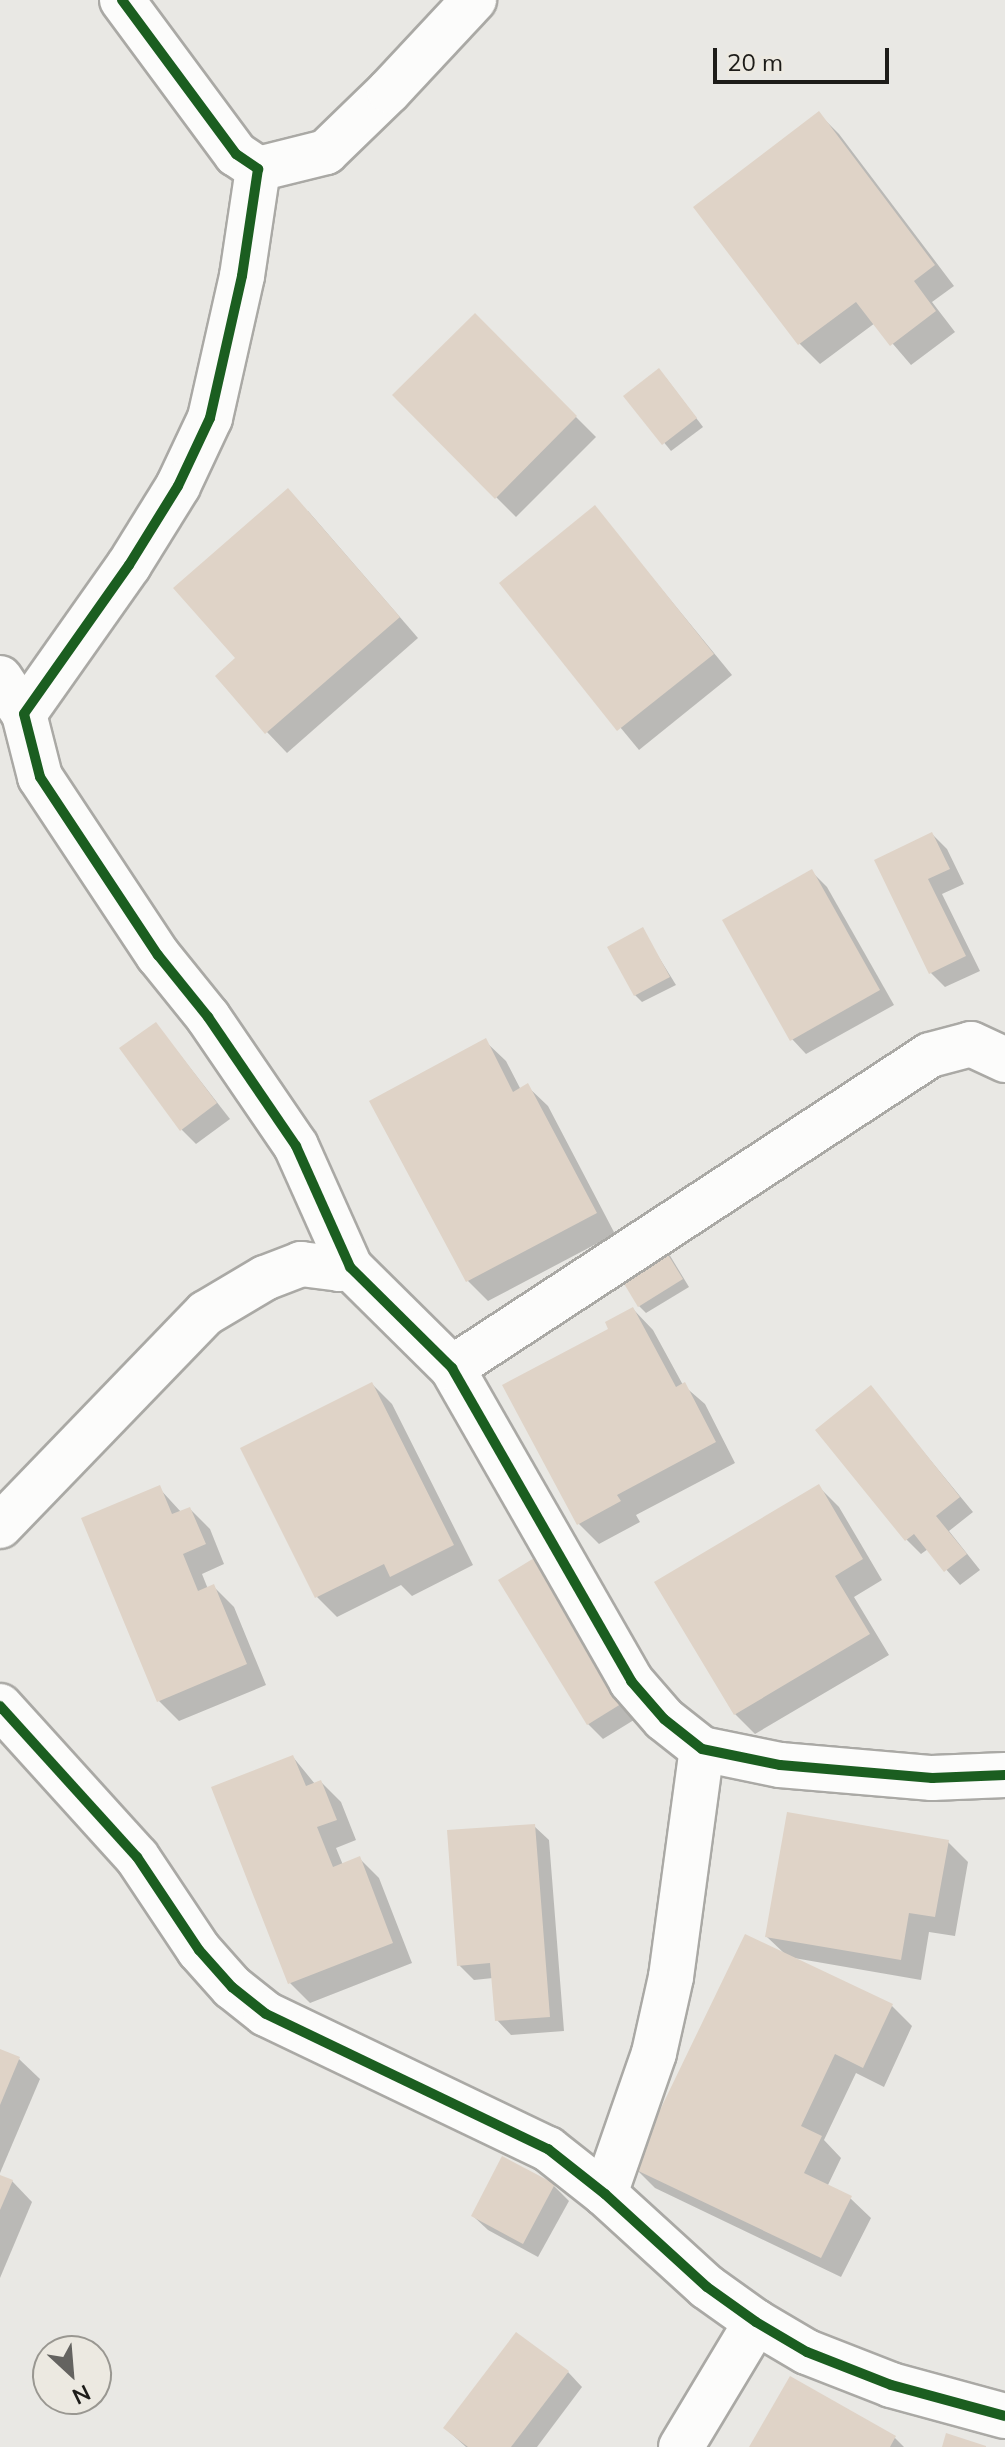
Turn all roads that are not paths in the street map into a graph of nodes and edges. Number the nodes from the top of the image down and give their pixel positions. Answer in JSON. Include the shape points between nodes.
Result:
{"nodes":[{"id":1,"x":122,"y":0,"type":"edge"},
{"id":2,"x":474,"y":0,"type":"edge"},
{"id":3,"x":258,"y":169,"type":"junction"},
{"id":4,"x":0,"y":678,"type":"edge"},
{"id":5,"x":24,"y":714,"type":"junction"},
{"id":6,"x":1005,"y":1060,"type":"edge"},
{"id":7,"x":350,"y":1267,"type":"junction"},
{"id":8,"x":452,"y":1368,"type":"junction"},
{"id":9,"x":0,"y":1526,"type":"edge"},
{"id":10,"x":0,"y":1706,"type":"edge"},
{"id":11,"x":702,"y":1749,"type":"junction"},
{"id":12,"x":1005,"y":1775,"type":"edge"},
{"id":13,"x":605,"y":2194,"type":"junction"},
{"id":14,"x":756,"y":2322,"type":"junction"},
{"id":15,"x":1005,"y":2416,"type":"edge"},
{"id":16,"x":681,"y":2447,"type":"edge"}],
"edges":[{"from":1,"to":3,"type":"street","via":[[236,154]]},
{"from":2,"to":3,"type":"street","via":[[326,152]]},
{"from":3,"to":5,"type":"street","via":[[242,276],[210,418],[178,486],[129,565]]},
{"from":4,"to":5,"type":"street"},
{"from":5,"to":7,"type":"street","via":[[40,777],[158,955],[208,1017],[296,1146]]},
{"from":6,"to":8,"type":"street","via":[[971,1044],[930,1055]]},
{"from":7,"to":8,"type":"street"},
{"from":7,"to":9,"type":"street","via":[[301,1264],[265,1278],[206,1313]]},
{"from":8,"to":11,"type":"street","via":[[631,1681],[664,1719]]},
{"from":10,"to":13,"type":"street","via":[[137,1857],[199,1950],[232,1987],[266,2014],[548,2149]]},
{"from":11,"to":12,"type":"street","via":[[795,1767],[932,1778]]},
{"from":11,"to":13,"type":"street","via":[[668,1993],[645,2084]]},
{"from":13,"to":14,"type":"street","via":[[707,2287]]},
{"from":14,"to":15,"type":"street","via":[[807,2352],[891,2385]]},
{"from":14,"to":16,"type":"street"}]}
